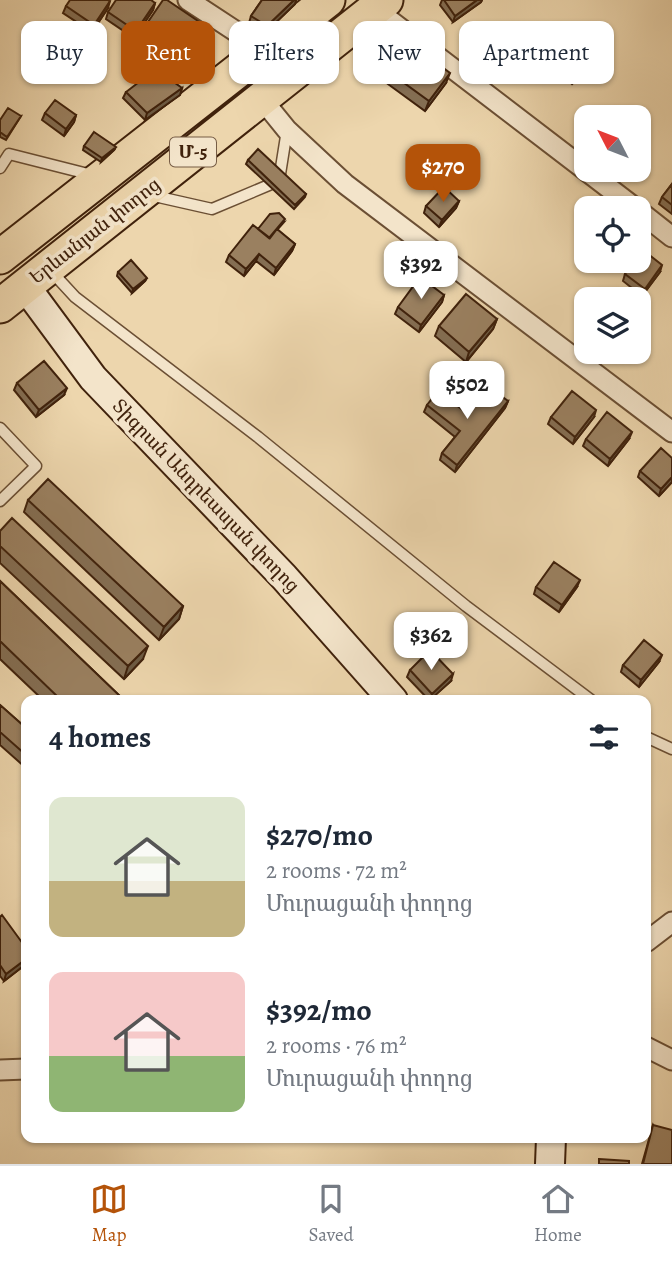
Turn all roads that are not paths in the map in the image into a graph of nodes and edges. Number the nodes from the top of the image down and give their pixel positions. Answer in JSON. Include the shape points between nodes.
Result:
{"nodes":[{"id":1,"x":188,"y":0,"type":"edge"},
{"id":2,"x":328,"y":0,"type":"edge"},
{"id":3,"x":381,"y":4,"type":"edge"},
{"id":4,"x":302,"y":21,"type":"edge"},
{"id":5,"x":229,"y":28,"type":"edge"},
{"id":6,"x":229,"y":78,"type":"edge"},
{"id":7,"x":261,"y":98,"type":"junction"},
{"id":8,"x":287,"y":130,"type":"junction"},
{"id":9,"x":0,"y":168,"type":"edge"},
{"id":10,"x":280,"y":174,"type":"edge"},
{"id":11,"x":103,"y":177,"type":"junction"},
{"id":12,"x":269,"y":186,"type":"edge"},
{"id":13,"x":143,"y":194,"type":"junction"},
{"id":14,"x":620,"y":196,"type":"edge"},
{"id":15,"x":651,"y":221,"type":"edge"},
{"id":16,"x":672,"y":237,"type":"edge"},
{"id":17,"x":0,"y":257,"type":"edge"},
{"id":18,"x":24,"y":287,"type":"edge"},
{"id":19,"x":0,"y":428,"type":"edge"},
{"id":20,"x":672,"y":432,"type":"edge"},
{"id":21,"x":0,"y":501,"type":"edge"},
{"id":22,"x":389,"y":695,"type":"edge"},
{"id":23,"x":584,"y":695,"type":"edge"},
{"id":24,"x":651,"y":739,"type":"edge"},
{"id":25,"x":672,"y":749,"type":"edge"},
{"id":26,"x":672,"y":922,"type":"edge"},
{"id":27,"x":651,"y":938,"type":"edge"},
{"id":28,"x":651,"y":1049,"type":"edge"},
{"id":29,"x":672,"y":1060,"type":"edge"},
{"id":30,"x":21,"y":1069,"type":"edge"},
{"id":31,"x":0,"y":1070,"type":"edge"}],
"edges":[{"from":1,"to":5,"type":"street"},
{"from":2,"to":4,"type":"highway","name":"Երևանյան փողոց","number":"Մ-5"},
{"from":3,"to":7,"type":"highway","name":"Երևանյան փողոց","number":"Մ-5"},
{"from":3,"to":14,"type":"street"},
{"from":6,"to":11,"type":"highway","name":"Երևանյան փողոց","number":"Մ-5"},
{"from":7,"to":8,"type":"street"},
{"from":7,"to":13,"type":"highway","name":"Երևանյան փողոց","number":"Մ-5"},
{"from":8,"to":10,"type":"lane"},
{"from":8,"to":20,"type":"street","via":[[345,184]]},
{"from":9,"to":11,"type":"lane","via":[[9,154]]},
{"from":11,"to":17,"type":"highway","name":"Երևանյան փողոց","number":"Մ-5"},
{"from":12,"to":13,"type":"lane","via":[[212,209]]},
{"from":13,"to":18,"type":"highway","name":"Երևանյան փողոց","number":"Մ-5"},
{"from":15,"to":16,"type":"street"},
{"from":18,"to":22,"type":"main road","name":"Տիգրան Անդրեասյան փողոց","via":[[93,378],[284,577]]},
{"from":18,"to":23,"type":"lane","via":[[75,297]]},
{"from":19,"to":21,"type":"lane","via":[[36,466]]},
{"from":24,"to":25,"type":"lane"},
{"from":26,"to":27,"type":"street"},
{"from":28,"to":29,"type":"street"},
{"from":30,"to":31,"type":"street"}]}
